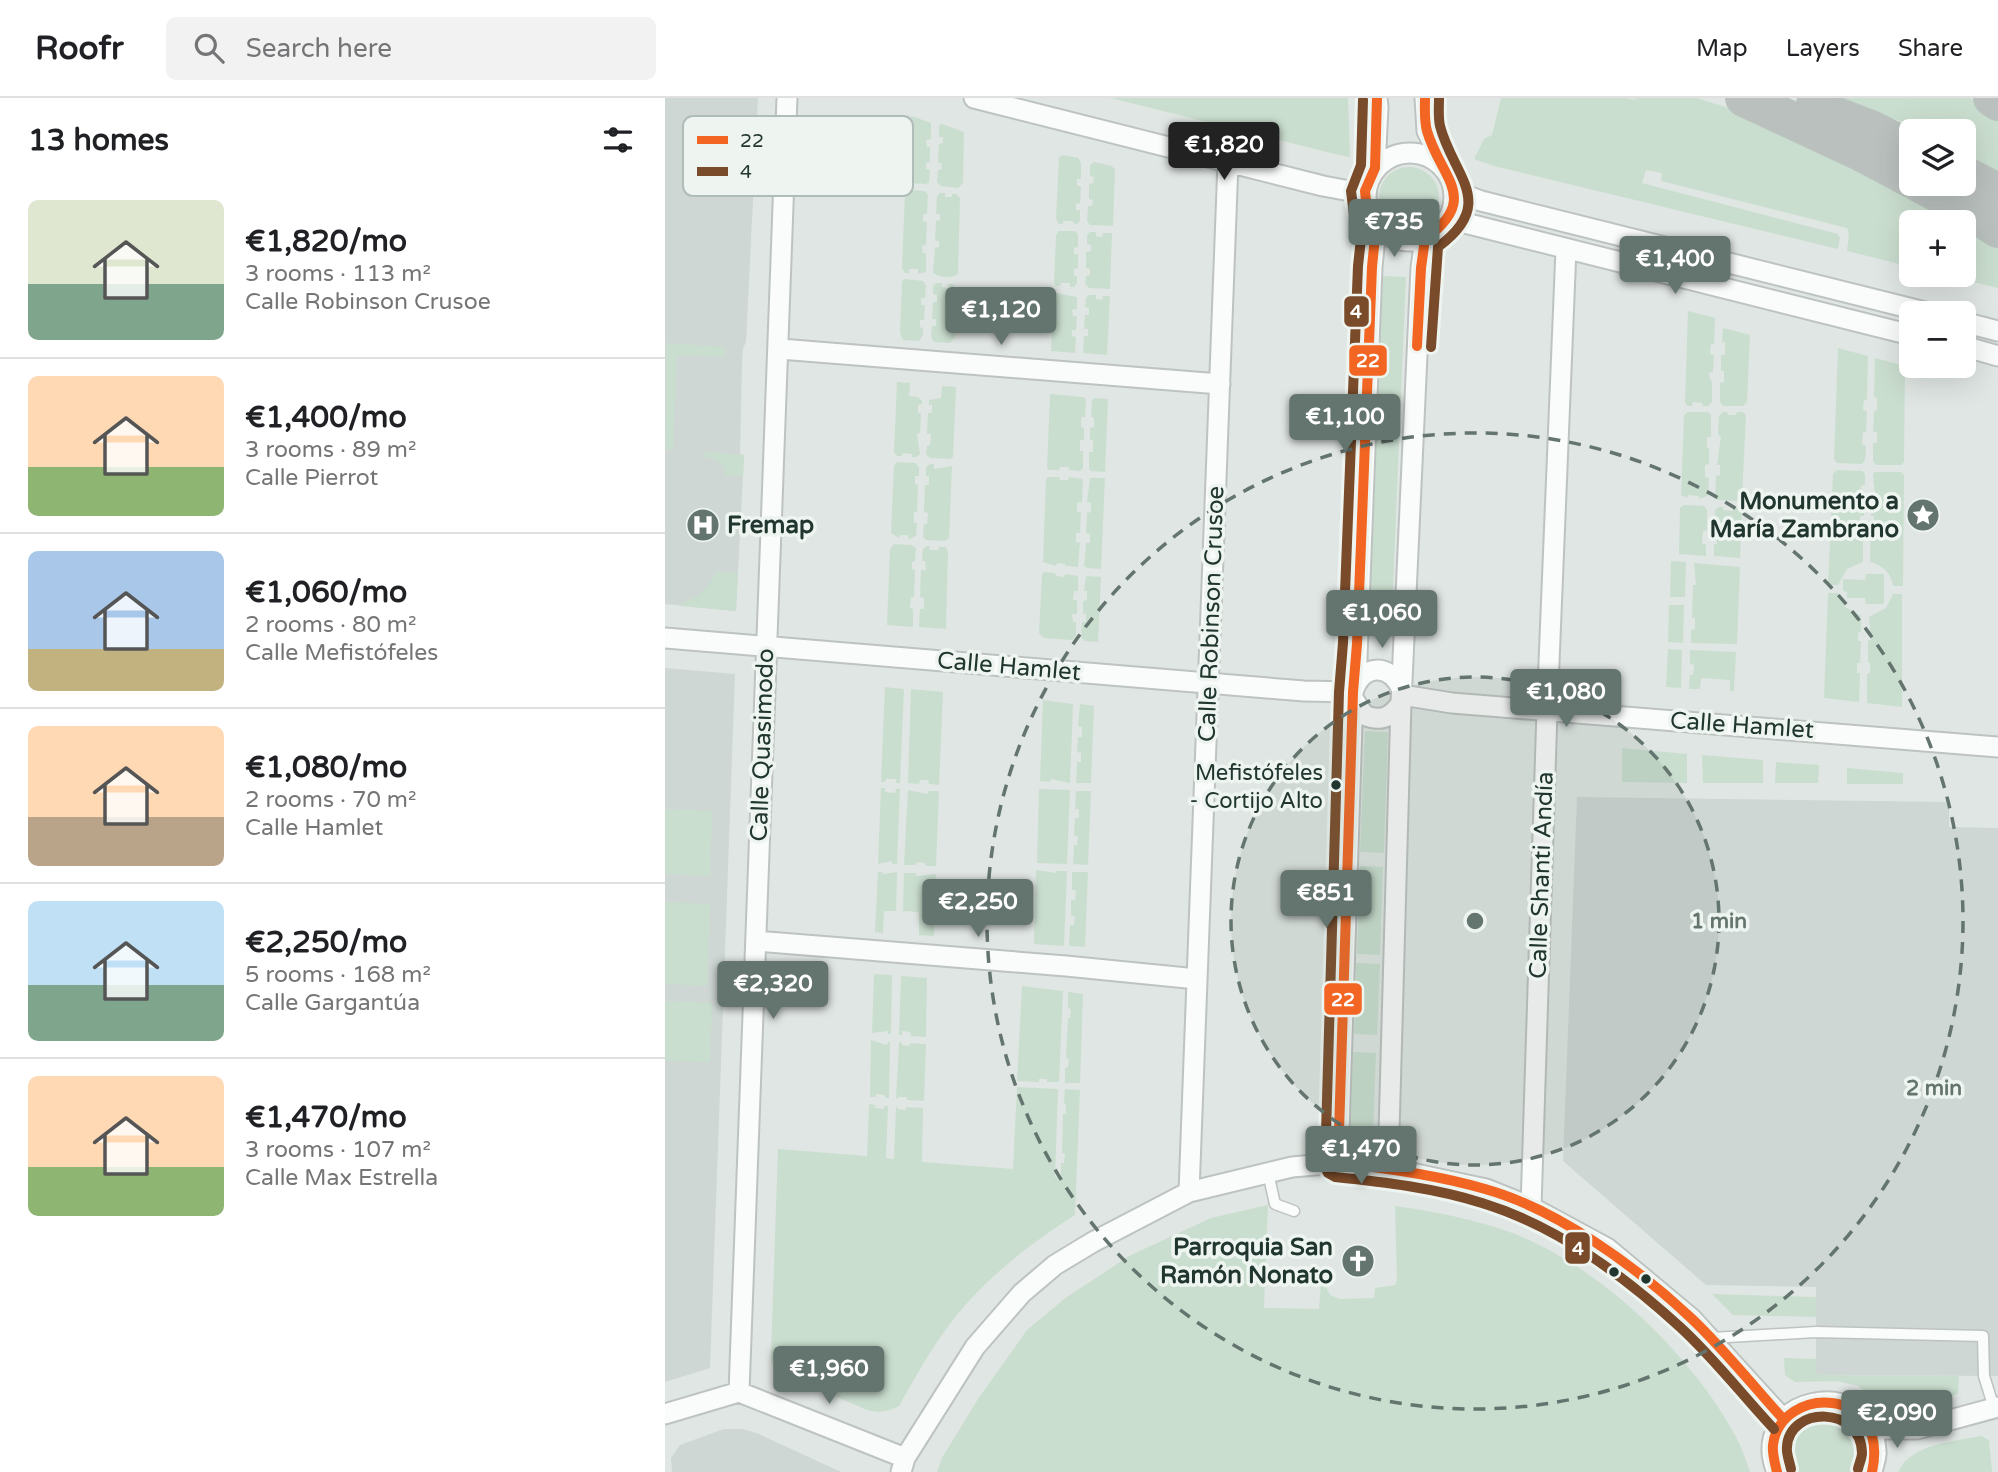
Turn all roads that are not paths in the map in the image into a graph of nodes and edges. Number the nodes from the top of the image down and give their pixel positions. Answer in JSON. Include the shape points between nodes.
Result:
{"nodes":[{"id":1,"x":787,"y":98,"type":"edge"},
{"id":2,"x":974,"y":98,"type":"edge"},
{"id":3,"x":1377,"y":98,"type":"edge"},
{"id":4,"x":1425,"y":98,"type":"edge"},
{"id":5,"x":1744,"y":98,"type":"edge"},
{"id":6,"x":1791,"y":98,"type":"edge"},
{"id":7,"x":1992,"y":98,"type":"edge"},
{"id":8,"x":1998,"y":102,"type":"edge"},
{"id":9,"x":786,"y":116,"type":"edge"},
{"id":10,"x":1899,"y":143,"type":"edge"},
{"id":11,"x":1228,"y":162,"type":"junction"},
{"id":12,"x":1375,"y":168,"type":"junction"},
{"id":13,"x":1899,"y":173,"type":"edge"},
{"id":14,"x":1976,"y":181,"type":"edge"},
{"id":15,"x":1451,"y":183,"type":"junction"},
{"id":16,"x":1365,"y":191,"type":"junction"},
{"id":17,"x":1998,"y":192,"type":"edge"},
{"id":18,"x":784,"y":196,"type":"edge"},
{"id":19,"x":1943,"y":196,"type":"edge"},
{"id":20,"x":1448,"y":219,"type":"junction"},
{"id":21,"x":1376,"y":227,"type":"junction"},
{"id":22,"x":1998,"y":229,"type":"edge"},
{"id":23,"x":1425,"y":239,"type":"junction"},
{"id":24,"x":1566,"y":249,"type":"junction"},
{"id":25,"x":1899,"y":306,"type":"edge"},
{"id":26,"x":1976,"y":325,"type":"edge"},
{"id":27,"x":1998,"y":331,"type":"edge"},
{"id":28,"x":1899,"y":332,"type":"edge"},
{"id":29,"x":780,"y":349,"type":"junction"},
{"id":30,"x":1976,"y":350,"type":"edge"},
{"id":31,"x":1998,"y":356,"type":"edge"},
{"id":32,"x":1220,"y":384,"type":"junction"},
{"id":33,"x":665,"y":638,"type":"edge"},
{"id":34,"x":766,"y":646,"type":"junction"},
{"id":35,"x":1209,"y":683,"type":"junction"},
{"id":36,"x":1354,"y":692,"type":"junction"},
{"id":37,"x":1401,"y":696,"type":"junction"},
{"id":38,"x":1547,"y":711,"type":"junction"},
{"id":39,"x":1998,"y":737,"type":"edge"},
{"id":40,"x":1976,"y":745,"type":"junction"},
{"id":41,"x":1998,"y":747,"type":"edge"},
{"id":42,"x":756,"y":941,"type":"junction"},
{"id":43,"x":1197,"y":979,"type":"junction"},
{"id":44,"x":1338,"y":1163,"type":"junction"},
{"id":45,"x":1388,"y":1168,"type":"junction"},
{"id":46,"x":1268,"y":1173,"type":"junction"},
{"id":47,"x":1189,"y":1192,"type":"junction"},
{"id":48,"x":1531,"y":1207,"type":"junction"},
{"id":49,"x":1294,"y":1211,"type":"dead end"},
{"id":50,"x":1711,"y":1338,"type":"junction"},
{"id":51,"x":739,"y":1392,"type":"junction"},
{"id":52,"x":1996,"y":1408,"type":"edge"},
{"id":53,"x":665,"y":1414,"type":"edge"},
{"id":54,"x":1784,"y":1420,"type":"junction"},
{"id":55,"x":1871,"y":1429,"type":"junction"},
{"id":56,"x":903,"y":1465,"type":"edge"},
{"id":57,"x":1777,"y":1472,"type":"edge"},
{"id":58,"x":1872,"y":1472,"type":"edge"}],
"edges":[{"from":1,"to":9,"type":"street","name":"Calle Quasimodo"},
{"from":2,"to":11,"type":"street"},
{"from":3,"to":12,"type":"street"},
{"from":4,"to":15,"type":"street","via":[[1427,131]]},
{"from":5,"to":13,"type":"highway"},
{"from":6,"to":10,"type":"highway"},
{"from":7,"to":8,"type":"highway"},
{"from":11,"to":16,"type":"street","via":[[1323,186]]},
{"from":11,"to":32,"type":"street","name":"Calle Robinson Crusoe"},
{"from":12,"to":15,"type":"street","via":[[1393,156],[1414,153],[1434,160]]},
{"from":12,"to":16,"type":"street"},
{"from":14,"to":17,"type":"highway"},
{"from":15,"to":20,"type":"street","via":[[1453,205]]},
{"from":15,"to":25,"type":"street","via":[[1481,201]]},
{"from":16,"to":21,"type":"street","via":[[1367,210]]},
{"from":18,"to":29,"type":"street","name":"Calle Quasimodo"},
{"from":19,"to":22,"type":"highway"},
{"from":20,"to":23,"type":"street"},
{"from":20,"to":24,"type":"street"},
{"from":21,"to":23,"type":"street","via":[[1390,237]]},
{"from":21,"to":36,"type":"street"},
{"from":23,"to":37,"type":"street"},
{"from":24,"to":28,"type":"street"},
{"from":24,"to":38,"type":"street","name":"Calle Shanti Andía"},
{"from":26,"to":27,"type":"street"},
{"from":29,"to":32,"type":"street"},
{"from":29,"to":34,"type":"street","name":"Calle Quasimodo"},
{"from":30,"to":31,"type":"street"},
{"from":32,"to":35,"type":"street","name":"Calle Robinson Crusoe"},
{"from":33,"to":34,"type":"street","name":"Calle Hamlet"},
{"from":34,"to":35,"type":"street","name":"Calle Hamlet"},
{"from":34,"to":42,"type":"street","name":"Calle Quasimodo"},
{"from":35,"to":36,"type":"street","name":"Calle Hamlet"},
{"from":35,"to":43,"type":"street","name":"Calle Robinson Crusoe"},
{"from":36,"to":37,"type":"street","via":[[1364,715],[1381,719],[1389,716]]},
{"from":36,"to":37,"type":"street","via":[[1361,676],[1380,670],[1397,680]]},
{"from":36,"to":44,"type":"street"},
{"from":37,"to":38,"type":"street","name":"Calle Hamlet"},
{"from":37,"to":45,"type":"street"},
{"from":38,"to":40,"type":"street","name":"Calle Hamlet"},
{"from":38,"to":48,"type":"street","name":"Calle Shanti Andía"},
{"from":39,"to":40,"type":"street"},
{"from":40,"to":41,"type":"street","name":"Calle Hamlet"},
{"from":42,"to":43,"type":"street"},
{"from":42,"to":51,"type":"street","name":"Calle Quasimodo"},
{"from":43,"to":47,"type":"street","name":"Calle Robinson Crusoe"},
{"from":44,"to":45,"type":"street"},
{"from":44,"to":46,"type":"street"},
{"from":45,"to":48,"type":"street","via":[[1486,1189]]},
{"from":46,"to":47,"type":"street"},
{"from":46,"to":49,"type":"lane","via":[[1275,1205]]},
{"from":47,"to":56,"type":"street","via":[[1064,1259],[1021,1293],[975,1347]]},
{"from":48,"to":50,"type":"street","via":[[1607,1248]]},
{"from":50,"to":52,"type":"lane","via":[[1816,1332],[1983,1336],[1984,1376]]},
{"from":50,"to":54,"type":"street"},
{"from":51,"to":53,"type":"street"},
{"from":51,"to":56,"type":"street"},
{"from":52,"to":55,"type":"street","via":[[1917,1429]]},
{"from":54,"to":55,"type":"street","via":[[1801,1406],[1832,1401],[1855,1411]]},
{"from":54,"to":57,"type":"street","via":[[1772,1452]]},
{"from":55,"to":58,"type":"street","via":[[1877,1452]]}]}
